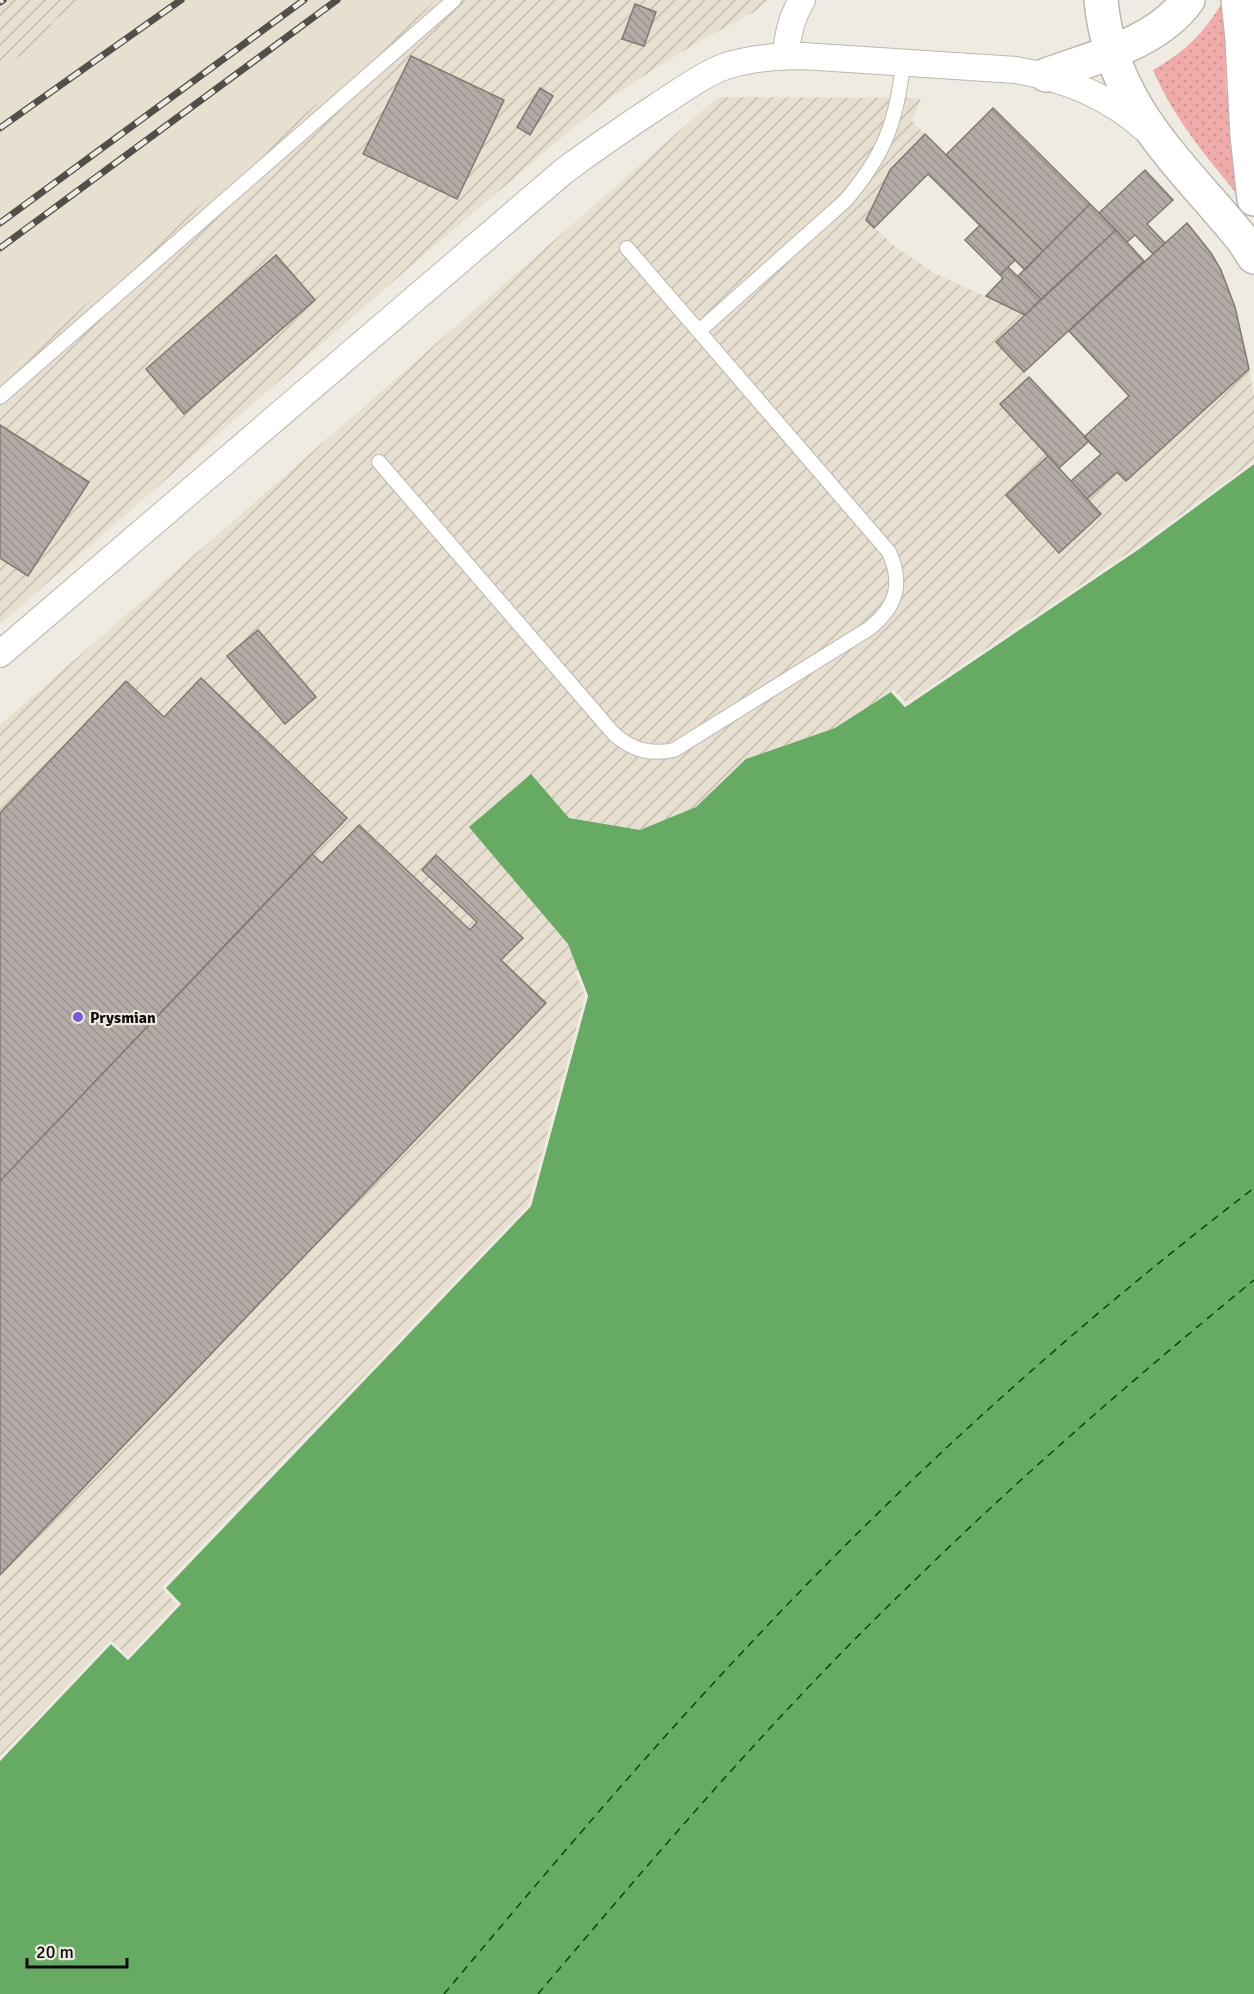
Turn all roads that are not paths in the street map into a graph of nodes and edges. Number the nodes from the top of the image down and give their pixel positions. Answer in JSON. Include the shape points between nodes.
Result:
{"nodes":[{"id":1,"x":454,"y":0,"type":"edge"},
{"id":2,"x":802,"y":0,"type":"edge"},
{"id":3,"x":1101,"y":0,"type":"edge"},
{"id":4,"x":1188,"y":0,"type":"edge"},
{"id":5,"x":1238,"y":0,"type":"edge"},
{"id":6,"x":1110,"y":52,"type":"junction"},
{"id":7,"x":786,"y":56,"type":"junction"},
{"id":8,"x":903,"y":63,"type":"junction"},
{"id":9,"x":1046,"y":75,"type":"junction"},
{"id":10,"x":1158,"y":140,"type":"junction"},
{"id":11,"x":1254,"y":199,"type":"edge"},
{"id":12,"x":627,"y":248,"type":"dead end"},
{"id":13,"x":1254,"y":258,"type":"edge"},
{"id":14,"x":699,"y":332,"type":"junction"},
{"id":15,"x":0,"y":397,"type":"edge"},
{"id":16,"x":379,"y":462,"type":"dead end"},
{"id":17,"x":0,"y":654,"type":"edge"}],
"edges":[{"from":1,"to":15,"type":"lane"},
{"from":2,"to":7,"type":"street","via":[[792,19]]},
{"from":3,"to":6,"type":"main road"},
{"from":4,"to":6,"type":"main road","via":[[1151,33]]},
{"from":5,"to":11,"type":"main road"},
{"from":6,"to":9,"type":"main road"},
{"from":6,"to":10,"type":"main road","via":[[1127,93]]},
{"from":7,"to":8,"type":"street"},
{"from":7,"to":17,"type":"street","via":[[751,59],[702,77],[564,171]]},
{"from":8,"to":9,"type":"street"},
{"from":8,"to":14,"type":"lane","via":[[895,116],[862,181],[845,201]]},
{"from":9,"to":10,"type":"street","via":[[1103,98]]},
{"from":10,"to":13,"type":"main road","via":[[1244,240]]},
{"from":12,"to":14,"type":"lane"},
{"from":14,"to":16,"type":"lane","via":[[888,552],[897,580],[889,608],[870,628],[674,750],[647,752],[624,743]]}]}
